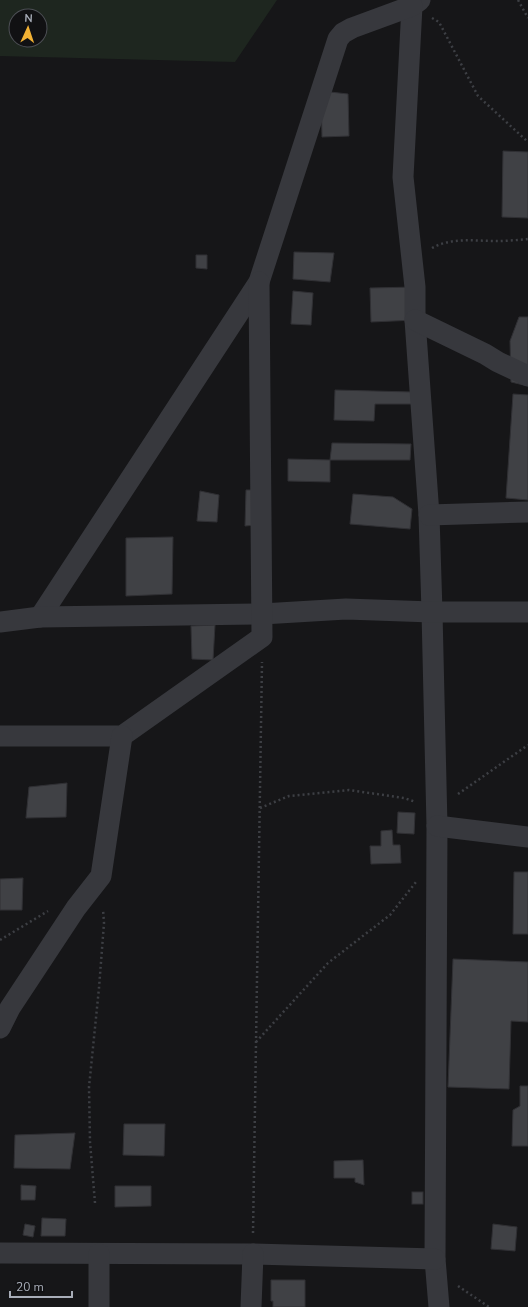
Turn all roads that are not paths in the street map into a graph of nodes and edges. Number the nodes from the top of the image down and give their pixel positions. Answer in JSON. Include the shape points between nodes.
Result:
{"nodes":[{"id":1,"x":416,"y":3,"type":"edge"},
{"id":2,"x":259,"y":282,"type":"junction"},
{"id":3,"x":415,"y":320,"type":"junction"},
{"id":4,"x":528,"y":376,"type":"edge"},
{"id":5,"x":528,"y":512,"type":"edge"},
{"id":6,"x":429,"y":515,"type":"junction"},
{"id":7,"x":432,"y":612,"type":"junction"},
{"id":8,"x":528,"y":612,"type":"edge"},
{"id":9,"x":262,"y":614,"type":"junction"},
{"id":10,"x":40,"y":617,"type":"junction"},
{"id":11,"x":0,"y":622,"type":"edge"},
{"id":12,"x":0,"y":736,"type":"edge"},
{"id":13,"x":122,"y":736,"type":"junction"},
{"id":14,"x":437,"y":817,"type":"junction"},
{"id":15,"x":528,"y":837,"type":"edge"},
{"id":16,"x":0,"y":1028,"type":"edge"},
{"id":17,"x":0,"y":1253,"type":"edge"},
{"id":18,"x":99,"y":1254,"type":"junction"},
{"id":19,"x":253,"y":1254,"type":"junction"},
{"id":20,"x":435,"y":1259,"type":"junction"},
{"id":21,"x":99,"y":1307,"type":"edge"},
{"id":22,"x":251,"y":1307,"type":"edge"},
{"id":23,"x":439,"y":1307,"type":"edge"}],
"edges":[{"from":1,"to":2,"type":"street","via":[[352,28],[338,39]]},
{"from":1,"to":3,"type":"street","via":[[403,177],[415,287]]},
{"from":2,"to":9,"type":"street"},
{"from":2,"to":10,"type":"street"},
{"from":3,"to":4,"type":"street"},
{"from":3,"to":6,"type":"street"},
{"from":5,"to":6,"type":"street"},
{"from":6,"to":7,"type":"street"},
{"from":7,"to":8,"type":"street"},
{"from":7,"to":9,"type":"street","via":[[346,609]]},
{"from":7,"to":14,"type":"street"},
{"from":9,"to":10,"type":"street"},
{"from":9,"to":13,"type":"street","via":[[262,637]]},
{"from":10,"to":11,"type":"street"},
{"from":12,"to":13,"type":"street"},
{"from":13,"to":16,"type":"street","via":[[101,876],[76,908],[10,1008]]},
{"from":14,"to":15,"type":"street"},
{"from":14,"to":20,"type":"street"},
{"from":17,"to":18,"type":"street"},
{"from":18,"to":19,"type":"street"},
{"from":18,"to":21,"type":"street"},
{"from":19,"to":20,"type":"street"},
{"from":19,"to":22,"type":"street"},
{"from":20,"to":23,"type":"street"}]}
